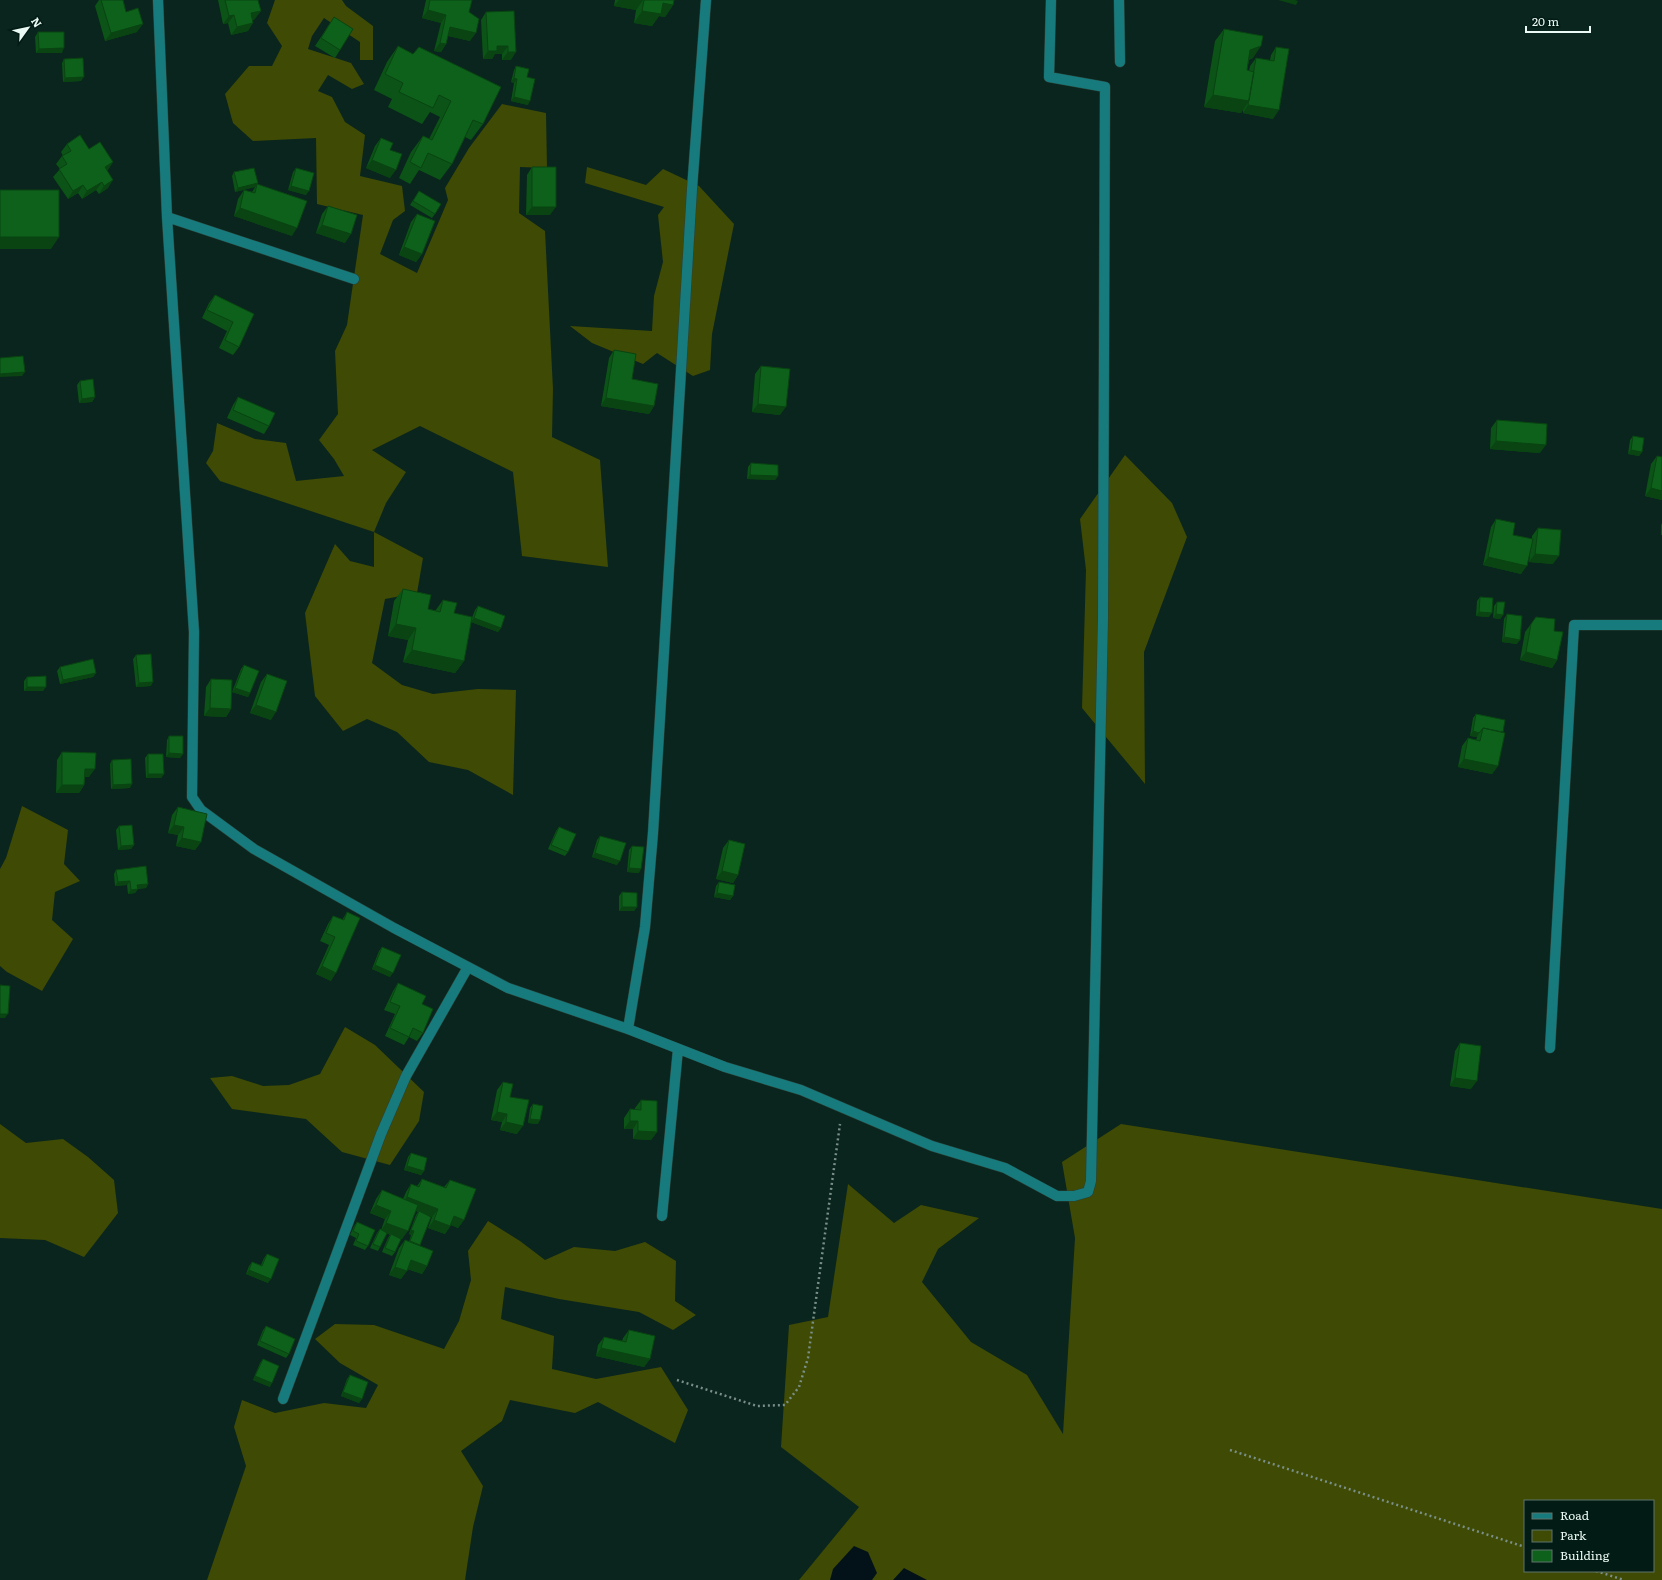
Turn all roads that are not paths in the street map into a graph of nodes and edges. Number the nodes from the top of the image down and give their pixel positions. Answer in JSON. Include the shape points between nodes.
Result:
{"nodes":[{"id":1,"x":158,"y":0,"type":"edge"},
{"id":2,"x":706,"y":0,"type":"edge"},
{"id":3,"x":1051,"y":0,"type":"edge"},
{"id":4,"x":1119,"y":0,"type":"edge"},
{"id":5,"x":1120,"y":62,"type":"dead end"},
{"id":6,"x":167,"y":217,"type":"junction"},
{"id":7,"x":354,"y":279,"type":"dead end"},
{"id":8,"x":1662,"y":625,"type":"edge"},
{"id":9,"x":468,"y":967,"type":"junction"},
{"id":10,"x":628,"y":1030,"type":"junction"},
{"id":11,"x":1550,"y":1048,"type":"dead end"},
{"id":12,"x":678,"y":1049,"type":"junction"},
{"id":13,"x":662,"y":1216,"type":"dead end"},
{"id":14,"x":282,"y":1400,"type":"dead end"}],
"edges":[{"from":1,"to":6,"type":"street"},
{"from":2,"to":10,"type":"street","via":[[692,189],[654,825],[646,927]]},
{"from":3,"to":12,"type":"street","via":[[1050,77],[1105,87],[1103,618],[1092,1181],[1088,1192],[1074,1196],[1057,1196],[1005,1168],[932,1146],[801,1090],[725,1067]]},
{"from":4,"to":5,"type":"street"},
{"from":6,"to":7,"type":"street"},
{"from":6,"to":9,"type":"street","via":[[194,632],[192,797],[201,810],[254,849]]},
{"from":8,"to":11,"type":"street","via":[[1574,624]]},
{"from":9,"to":10,"type":"street","via":[[508,988]]},
{"from":9,"to":14,"type":"street","via":[[406,1076],[381,1134]]},
{"from":10,"to":12,"type":"street"},
{"from":12,"to":13,"type":"street"}]}
